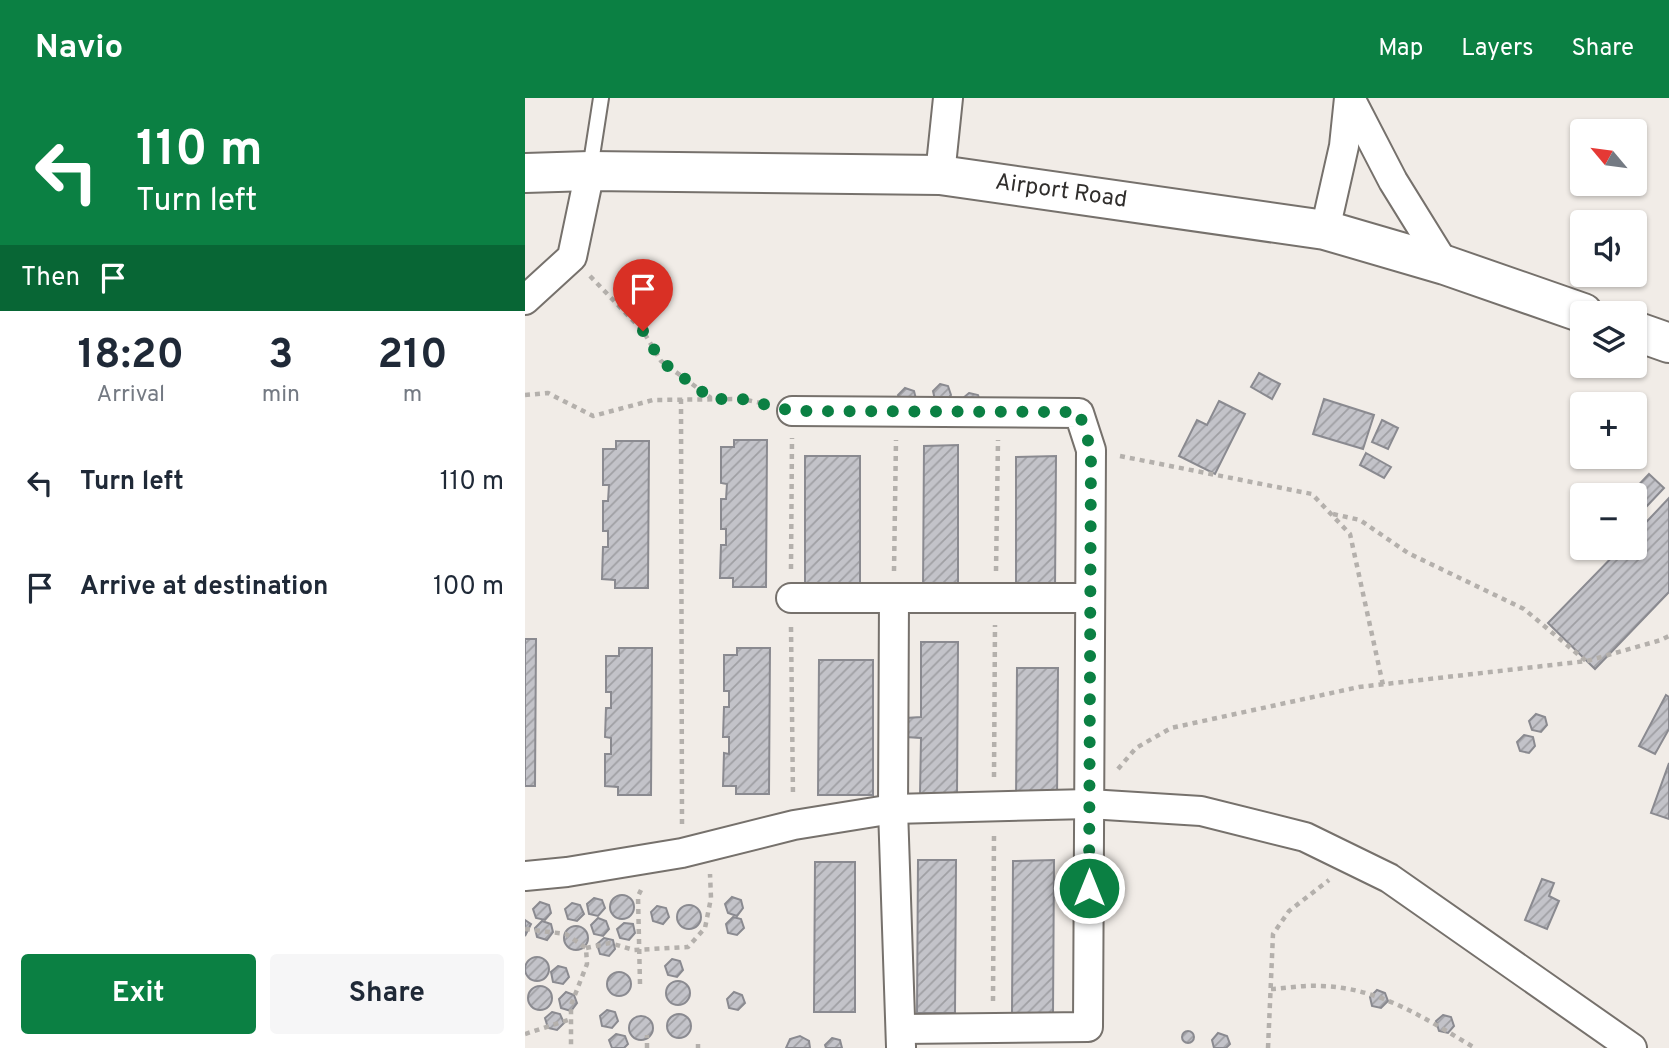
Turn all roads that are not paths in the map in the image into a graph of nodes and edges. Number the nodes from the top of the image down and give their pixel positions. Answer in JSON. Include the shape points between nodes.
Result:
{"nodes":[{"id":1,"x":601,"y":98,"type":"edge"},
{"id":2,"x":948,"y":98,"type":"edge"},
{"id":3,"x":1350,"y":98,"type":"edge"},
{"id":4,"x":590,"y":171,"type":"junction"},
{"id":5,"x":525,"y":173,"type":"edge"},
{"id":6,"x":940,"y":175,"type":"junction"},
{"id":7,"x":1325,"y":230,"type":"junction"},
{"id":8,"x":1445,"y":265,"type":"junction"},
{"id":9,"x":525,"y":300,"type":"edge"},
{"id":10,"x":1570,"y":308,"type":"edge"},
{"id":11,"x":1647,"y":335,"type":"edge"},
{"id":12,"x":1669,"y":343,"type":"edge"},
{"id":13,"x":792,"y":411,"type":"road end"},
{"id":14,"x":791,"y":598,"type":"dead end"},
{"id":15,"x":894,"y":598,"type":"junction"},
{"id":16,"x":1090,"y":598,"type":"junction"},
{"id":17,"x":1089,"y":804,"type":"junction"},
{"id":18,"x":893,"y":809,"type":"junction"},
{"id":19,"x":525,"y":876,"type":"edge"},
{"id":20,"x":901,"y":1039,"type":"edge"},
{"id":21,"x":1633,"y":1048,"type":"edge"}],
"edges":[{"from":1,"to":4,"type":"lane"},
{"from":2,"to":6,"type":"street"},
{"from":3,"to":7,"type":"street"},
{"from":3,"to":8,"type":"street","via":[[1393,181]]},
{"from":4,"to":5,"type":"street","name":"Airport Road"},
{"from":4,"to":6,"type":"street","name":"Airport Road"},
{"from":4,"to":9,"type":"street","via":[[572,257]]},
{"from":6,"to":7,"type":"street","name":"Airport Road"},
{"from":7,"to":8,"type":"street","name":"Airport Road"},
{"from":8,"to":10,"type":"street","name":"Airport Road"},
{"from":11,"to":12,"type":"street"},
{"from":13,"to":16,"type":"street","via":[[1079,412],[1091,450]]},
{"from":14,"to":15,"type":"street"},
{"from":15,"to":16,"type":"street"},
{"from":15,"to":18,"type":"street"},
{"from":16,"to":17,"type":"street"},
{"from":17,"to":18,"type":"street"},
{"from":17,"to":20,"type":"street","via":[[1088,1027],[993,1027]]},
{"from":17,"to":21,"type":"street","via":[[1201,811],[1305,837],[1389,878]]},
{"from":18,"to":19,"type":"street","via":[[794,825],[682,853]]},
{"from":18,"to":20,"type":"street"}]}
